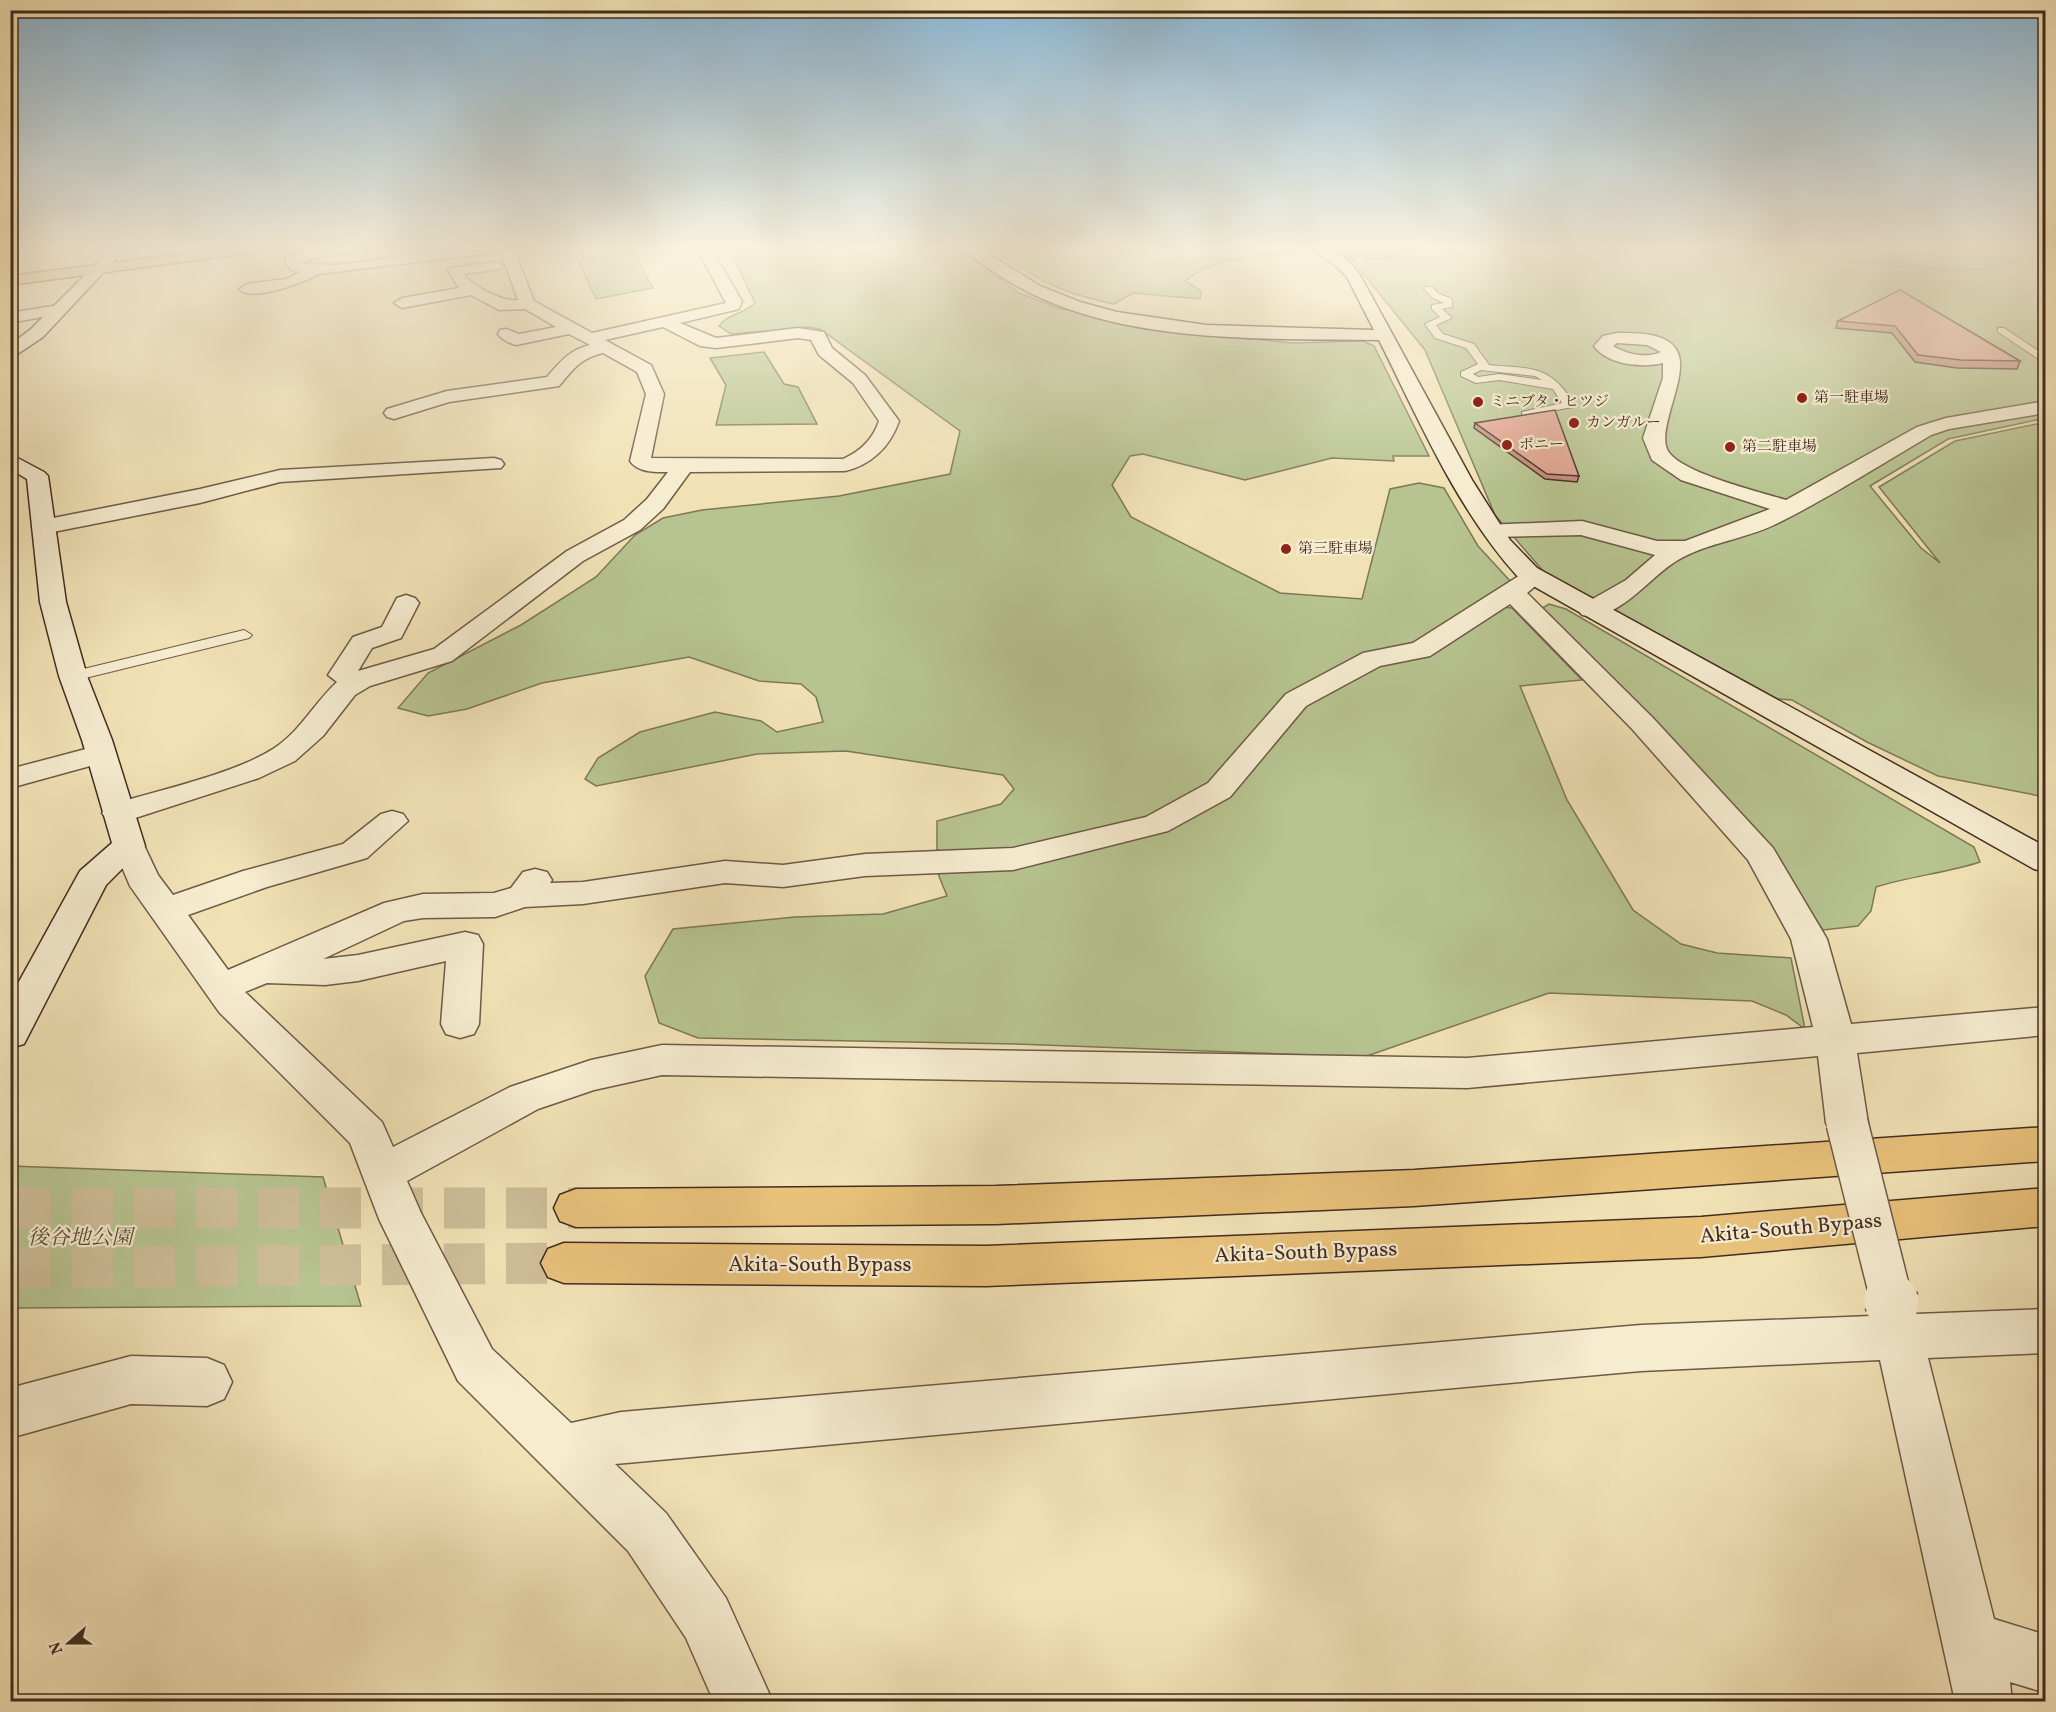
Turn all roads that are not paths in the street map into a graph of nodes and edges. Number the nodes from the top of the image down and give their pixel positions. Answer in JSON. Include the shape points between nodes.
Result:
{"nodes":[{"id":1,"x":42,"y":327,"type":"joint"},
{"id":2,"x":655,"y":327,"type":"edge"},
{"id":3,"x":676,"y":327,"type":"edge"},
{"id":4,"x":1187,"y":327,"type":"edge"},
{"id":5,"x":1380,"y":327,"type":"edge"},
{"id":6,"x":1432,"y":327,"type":"edge"},
{"id":7,"x":573,"y":328,"type":"joint"},
{"id":8,"x":2001,"y":330,"type":"dead end"},
{"id":9,"x":10,"y":331,"type":"edge"},
{"id":10,"x":506,"y":334,"type":"dead end"},
{"id":11,"x":1384,"y":335,"type":"junction"},
{"id":12,"x":599,"y":343,"type":"junction"},
{"id":13,"x":1671,"y":353,"type":"junction"},
{"id":14,"x":10,"y":354,"type":"edge"},
{"id":15,"x":1624,"y":356,"type":"junction"},
{"id":16,"x":2046,"y":361,"type":"edge"},
{"id":17,"x":1480,"y":367,"type":"junction"},
{"id":18,"x":1557,"y":386,"type":"junction"},
{"id":19,"x":1668,"y":388,"type":"junction"},
{"id":20,"x":2046,"y":406,"type":"edge"},
{"id":21,"x":394,"y":413,"type":"dead end"},
{"id":22,"x":1526,"y":414,"type":"edge"},
{"id":23,"x":10,"y":460,"type":"edge"},
{"id":24,"x":494,"y":464,"type":"dead end"},
{"id":25,"x":684,"y":466,"type":"junction"},
{"id":26,"x":1788,"y":508,"type":"junction"},
{"id":27,"x":43,"y":527,"type":"junction"},
{"id":28,"x":1497,"y":537,"type":"junction"},
{"id":29,"x":1602,"y":545,"type":"junction"},
{"id":30,"x":1656,"y":548,"type":"junction"},
{"id":31,"x":1683,"y":548,"type":"junction"},
{"id":32,"x":1642,"y":578,"type":"junction"},
{"id":33,"x":1523,"y":584,"type":"junction"},
{"id":34,"x":406,"y":603,"type":"dead end"},
{"id":35,"x":1591,"y":610,"type":"junction"},
{"id":36,"x":244,"y":635,"type":"dead end"},
{"id":37,"x":74,"y":676,"type":"junction"},
{"id":38,"x":360,"y":680,"type":"junction"},
{"id":39,"x":101,"y":754,"type":"junction"},
{"id":40,"x":10,"y":778,"type":"edge"},
{"id":41,"x":118,"y":813,"type":"junction"},
{"id":42,"x":392,"y":821,"type":"dead end"},
{"id":43,"x":129,"y":846,"type":"junction"},
{"id":44,"x":2046,"y":861,"type":"edge"},
{"id":45,"x":166,"y":910,"type":"junction"},
{"id":46,"x":259,"y":972,"type":"junction"},
{"id":47,"x":222,"y":987,"type":"junction"},
{"id":48,"x":2046,"y":1021,"type":"edge"},
{"id":49,"x":460,"y":1024,"type":"dead end"},
{"id":50,"x":10,"y":1034,"type":"edge"},
{"id":51,"x":1836,"y":1041,"type":"junction"},
{"id":52,"x":2046,"y":1144,"type":"edge"},
{"id":53,"x":382,"y":1174,"type":"junction"},
{"id":54,"x":2046,"y":1207,"type":"edge"},
{"id":55,"x":576,"y":1208,"type":"tunnel mouth"},
{"id":56,"x":564,"y":1263,"type":"tunnel mouth"},
{"id":57,"x":1894,"y":1321,"type":"junction"},
{"id":58,"x":2046,"y":1331,"type":"edge"},
{"id":59,"x":207,"y":1382,"type":"dead end"},
{"id":60,"x":10,"y":1413,"type":"edge"},
{"id":61,"x":564,"y":1451,"type":"junction"},
{"id":62,"x":1970,"y":1640,"type":"junction"},
{"id":63,"x":2046,"y":1664,"type":"edge"},
{"id":64,"x":744,"y":1701,"type":"edge"},
{"id":65,"x":1982,"y":1701,"type":"edge"}],
"edges":[{"from":1,"to":9,"type":"street"},
{"from":1,"to":14,"type":"street"},
{"from":2,"to":12,"type":"street"},
{"from":3,"to":25,"type":"street","via":[[716,343],[798,333],[818,336],[825,351],[858,379],[889,421],[876,445],[862,458],[845,465]]},
{"from":4,"to":11,"type":"street"},
{"from":5,"to":11,"type":"street"},
{"from":6,"to":17,"type":"lane","via":[[1439,336],[1470,346],[1484,365]]},
{"from":7,"to":10,"type":"street","via":[[516,340]]},
{"from":7,"to":12,"type":"street"},
{"from":8,"to":16,"type":"lane"},
{"from":11,"to":28,"type":"street","via":[[1461,480]]},
{"from":12,"to":21,"type":"street","via":[[572,359],[553,382],[447,397]]},
{"from":12,"to":25,"type":"street","via":[[645,369],[655,394],[640,462]]},
{"from":13,"to":15,"type":"street","via":[[1654,359]]},
{"from":13,"to":15,"type":"street","via":[[1666,346],[1638,339],[1605,342],[1606,349]]},
{"from":13,"to":19,"type":"street","via":[[1672,378]]},
{"from":15,"to":19,"type":"street","via":[[1653,370]]},
{"from":17,"to":18,"type":"lane","via":[[1538,373]]},
{"from":17,"to":18,"type":"lane","via":[[1465,374],[1476,380],[1499,377]]},
{"from":18,"to":22,"type":"lane","via":[[1569,405]]},
{"from":19,"to":26,"type":"street","via":[[1653,438],[1659,456],[1676,470],[1698,480]]},
{"from":20,"to":26,"type":"street","via":[[1932,428]]},
{"from":23,"to":27,"type":"street","via":[[37,476]]},
{"from":24,"to":27,"type":"street","via":[[280,476]]},
{"from":25,"to":38,"type":"street","via":[[632,525],[575,556],[443,655]]},
{"from":26,"to":31,"type":"street","via":[[1747,528]]},
{"from":27,"to":37,"type":"street","via":[[53,602]]},
{"from":28,"to":29,"type":"street"},
{"from":28,"to":30,"type":"street","via":[[1582,528]]},
{"from":28,"to":33,"type":"street"},
{"from":29,"to":30,"type":"street"},
{"from":29,"to":32,"type":"street","via":[[1618,553],[1641,572]]},
{"from":30,"to":31,"type":"street"},
{"from":31,"to":32,"type":"street"},
{"from":32,"to":35,"type":"street"},
{"from":33,"to":35,"type":"street"},
{"from":33,"to":46,"type":"street","via":[[1421,650],[1372,659],[1296,700],[1220,790],[1157,824],[1013,859],[865,865],[783,876],[725,872],[583,893],[529,888],[495,905],[423,906],[396,911]]},
{"from":33,"to":51,"type":"street","via":[[1761,855],[1809,939]]},
{"from":34,"to":38,"type":"street","via":[[392,632],[362,643],[342,675]]},
{"from":35,"to":44,"type":"street"},
{"from":36,"to":37,"type":"lane"},
{"from":37,"to":39,"type":"street"},
{"from":38,"to":41,"type":"street","via":[[336,698],[314,730],[284,755],[248,772]]},
{"from":39,"to":40,"type":"street"},
{"from":39,"to":41,"type":"street"},
{"from":41,"to":43,"type":"street"},
{"from":42,"to":45,"type":"street","via":[[355,851],[255,879]]},
{"from":43,"to":45,"type":"street","via":[[142,878]]},
{"from":43,"to":50,"type":"street","via":[[92,879]]},
{"from":45,"to":47,"type":"street"},
{"from":46,"to":47,"type":"street"},
{"from":46,"to":49,"type":"street","via":[[358,968],[465,944]]},
{"from":47,"to":53,"type":"street","via":[[232,1002],[367,1134]]},
{"from":48,"to":51,"type":"street"},
{"from":51,"to":53,"type":"street","via":[[1467,1073],[662,1060],[591,1075],[524,1098]]},
{"from":51,"to":57,"type":"street","bridge":true,"via":[[1847,1123]]},
{"from":52,"to":55,"type":"main road","via":[[1414,1188],[996,1205]]},
{"from":53,"to":61,"type":"street","via":[[475,1365]]},
{"from":54,"to":56,"type":"main road","name":"Akita-South Bypass","via":[[1701,1237],[1010,1266]]},
{"from":57,"to":58,"type":"street"},
{"from":57,"to":61,"type":"street","via":[[1314,1379],[621,1437]]},
{"from":57,"to":62,"type":"street"},
{"from":59,"to":60,"type":"street","via":[[131,1380]]},
{"from":61,"to":64,"type":"street","via":[[647,1532],[706,1618]]},
{"from":62,"to":63,"type":"street"},
{"from":62,"to":65,"type":"street"}]}
